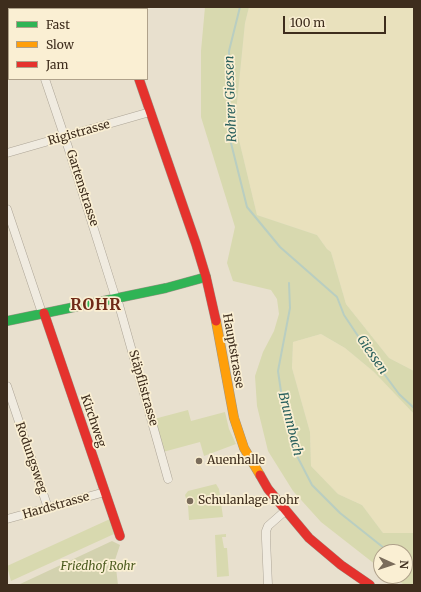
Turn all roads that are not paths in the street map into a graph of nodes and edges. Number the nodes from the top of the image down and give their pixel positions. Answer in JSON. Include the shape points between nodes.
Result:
{"nodes":[{"id":1,"x":45,"y":80,"type":"edge"},
{"id":2,"x":139,"y":80,"type":"edge"},
{"id":3,"x":150,"y":112,"type":"junction"},
{"id":4,"x":65,"y":137,"type":"junction"},
{"id":5,"x":7,"y":153,"type":"edge"},
{"id":6,"x":7,"y":209,"type":"edge"},
{"id":7,"x":11,"y":232,"type":"edge"},
{"id":8,"x":206,"y":277,"type":"junction"},
{"id":9,"x":117,"y":298,"type":"junction"},
{"id":10,"x":43,"y":313,"type":"junction"},
{"id":11,"x":7,"y":320,"type":"edge"},
{"id":12,"x":7,"y":386,"type":"edge"},
{"id":13,"x":168,"y":478,"type":"dead end"},
{"id":14,"x":105,"y":492,"type":"junction"},
{"id":15,"x":48,"y":508,"type":"junction"},
{"id":16,"x":285,"y":510,"type":"junction"},
{"id":17,"x":7,"y":519,"type":"edge"},
{"id":18,"x":120,"y":536,"type":"dead end"},
{"id":19,"x":268,"y":585,"type":"edge"},
{"id":20,"x":370,"y":585,"type":"edge"}],
"edges":[{"from":1,"to":4,"type":"street","name":"Gartenstrasse"},
{"from":2,"to":3,"type":"main road","name":"Hauptstrasse"},
{"from":3,"to":4,"type":"street","name":"Rigistrasse"},
{"from":3,"to":8,"type":"main road","name":"Hauptstrasse"},
{"from":4,"to":5,"type":"street","name":"Rigistrasse"},
{"from":4,"to":9,"type":"street","name":"Gartenstrasse"},
{"from":6,"to":7,"type":"street"},
{"from":7,"to":10,"type":"street"},
{"from":8,"to":9,"type":"main road","via":[[181,285]]},
{"from":8,"to":16,"type":"main road","name":"Hauptstrasse","via":[[231,406],[244,448],[268,489]]},
{"from":9,"to":10,"type":"main road"},
{"from":9,"to":13,"type":"street","name":"Stäpflistrasse"},
{"from":10,"to":11,"type":"main road"},
{"from":10,"to":14,"type":"main road","name":"Kirchweg"},
{"from":12,"to":15,"type":"street","name":"Rodungsweg"},
{"from":14,"to":15,"type":"street","name":"Hardstrasse"},
{"from":14,"to":18,"type":"main road","name":"Kirchweg"},
{"from":15,"to":17,"type":"street","name":"Hardstrasse"},
{"from":16,"to":19,"type":"street","via":[[266,531]]},
{"from":16,"to":20,"type":"main road","name":"Hauptstrasse","via":[[309,538]]}]}
